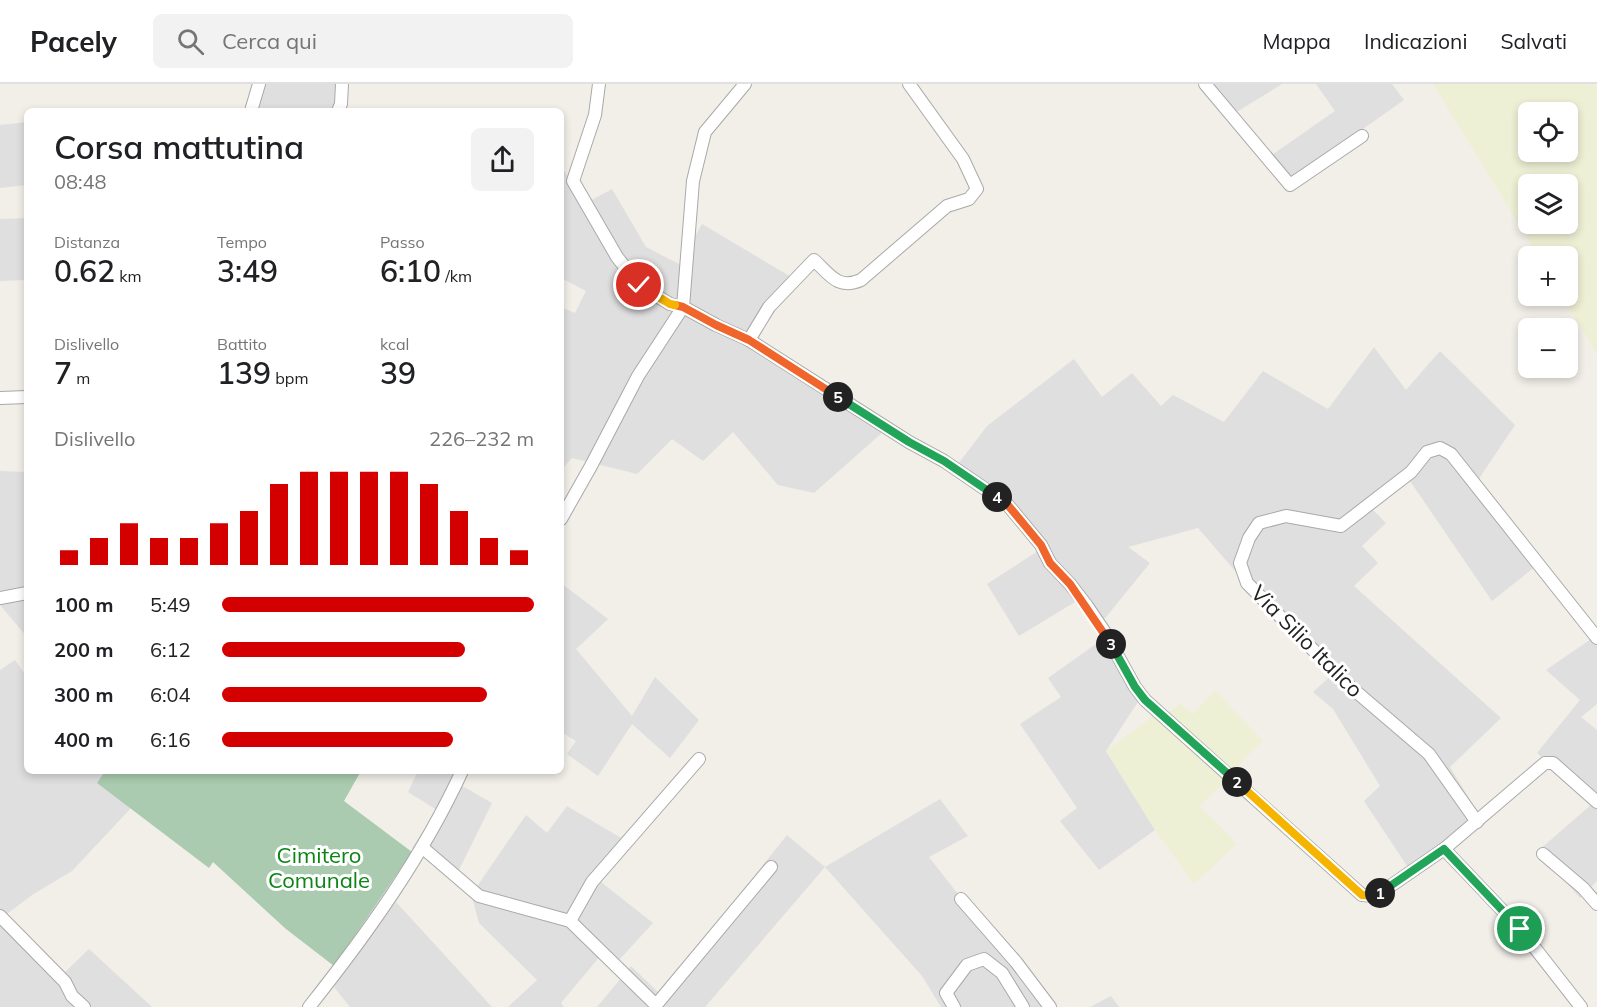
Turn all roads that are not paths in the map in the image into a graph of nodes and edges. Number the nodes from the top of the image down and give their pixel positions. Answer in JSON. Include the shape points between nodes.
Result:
{"nodes":[{"id":1,"x":260,"y":84,"type":"edge"},
{"id":2,"x":342,"y":84,"type":"edge"},
{"id":3,"x":599,"y":84,"type":"edge"},
{"id":4,"x":745,"y":84,"type":"edge"},
{"id":5,"x":909,"y":84,"type":"edge"},
{"id":6,"x":1205,"y":84,"type":"edge"},
{"id":7,"x":252,"y":108,"type":"edge"},
{"id":8,"x":339,"y":108,"type":"edge"},
{"id":9,"x":1362,"y":136,"type":"dead end"},
{"id":10,"x":683,"y":307,"type":"junction"},
{"id":11,"x":749,"y":340,"type":"junction"},
{"id":12,"x":24,"y":397,"type":"edge"},
{"id":13,"x":0,"y":398,"type":"edge"},
{"id":14,"x":564,"y":514,"type":"edge"},
{"id":15,"x":24,"y":594,"type":"edge"},
{"id":16,"x":0,"y":598,"type":"edge"},
{"id":17,"x":1597,"y":638,"type":"edge"},
{"id":18,"x":699,"y":759,"type":"dead end"},
{"id":19,"x":461,"y":774,"type":"edge"},
{"id":20,"x":1597,"y":802,"type":"edge"},
{"id":21,"x":1477,"y":822,"type":"junction"},
{"id":22,"x":423,"y":848,"type":"junction"},
{"id":23,"x":1444,"y":849,"type":"junction"},
{"id":24,"x":1543,"y":854,"type":"dead end"},
{"id":25,"x":771,"y":867,"type":"dead end"},
{"id":26,"x":961,"y":899,"type":"dead end"},
{"id":27,"x":1597,"y":904,"type":"edge"},
{"id":28,"x":0,"y":916,"type":"edge"},
{"id":29,"x":570,"y":921,"type":"junction"},
{"id":30,"x":84,"y":1007,"type":"edge"},
{"id":31,"x":309,"y":1007,"type":"edge"},
{"id":32,"x":954,"y":1007,"type":"edge"},
{"id":33,"x":1023,"y":1007,"type":"edge"},
{"id":34,"x":1050,"y":1007,"type":"edge"},
{"id":35,"x":1581,"y":1007,"type":"edge"}],
"edges":[{"from":1,"to":7,"type":"street"},
{"from":2,"to":8,"type":"street"},
{"from":3,"to":10,"type":"street","via":[[595,115],[573,181],[617,257],[639,285],[670,304]]},
{"from":4,"to":10,"type":"street","via":[[705,132],[693,181]]},
{"from":5,"to":11,"type":"street","via":[[963,159],[977,189],[969,199],[947,206],[861,280],[849,285],[838,282],[814,260],[769,307]]},
{"from":6,"to":9,"type":"street","via":[[1290,185]]},
{"from":10,"to":11,"type":"street"},
{"from":10,"to":14,"type":"street","via":[[638,376]]},
{"from":11,"to":23,"type":"street","via":[[1007,504],[1087,606],[1145,700],[1362,895],[1376,896]]},
{"from":12,"to":13,"type":"street"},
{"from":15,"to":16,"type":"street"},
{"from":17,"to":21,"type":"street","name":"Via Silio Italico","via":[[1451,454],[1440,448],[1427,452],[1411,472],[1341,526],[1286,516],[1259,523],[1248,538],[1240,563],[1247,584],[1346,683],[1429,754]]},
{"from":18,"to":29,"type":"street","via":[[592,882]]},
{"from":19,"to":22,"type":"street"},
{"from":20,"to":21,"type":"street","via":[[1553,764],[1545,763]]},
{"from":21,"to":23,"type":"street"},
{"from":22,"to":29,"type":"street","via":[[479,896]]},
{"from":22,"to":31,"type":"street"},
{"from":23,"to":35,"type":"street","via":[[1520,929]]},
{"from":24,"to":27,"type":"street"},
{"from":25,"to":29,"type":"street","via":[[656,1005]]},
{"from":26,"to":34,"type":"street"},
{"from":28,"to":30,"type":"street"},
{"from":32,"to":33,"type":"street","via":[[946,993],[967,964],[984,959],[1002,974]]}]}
